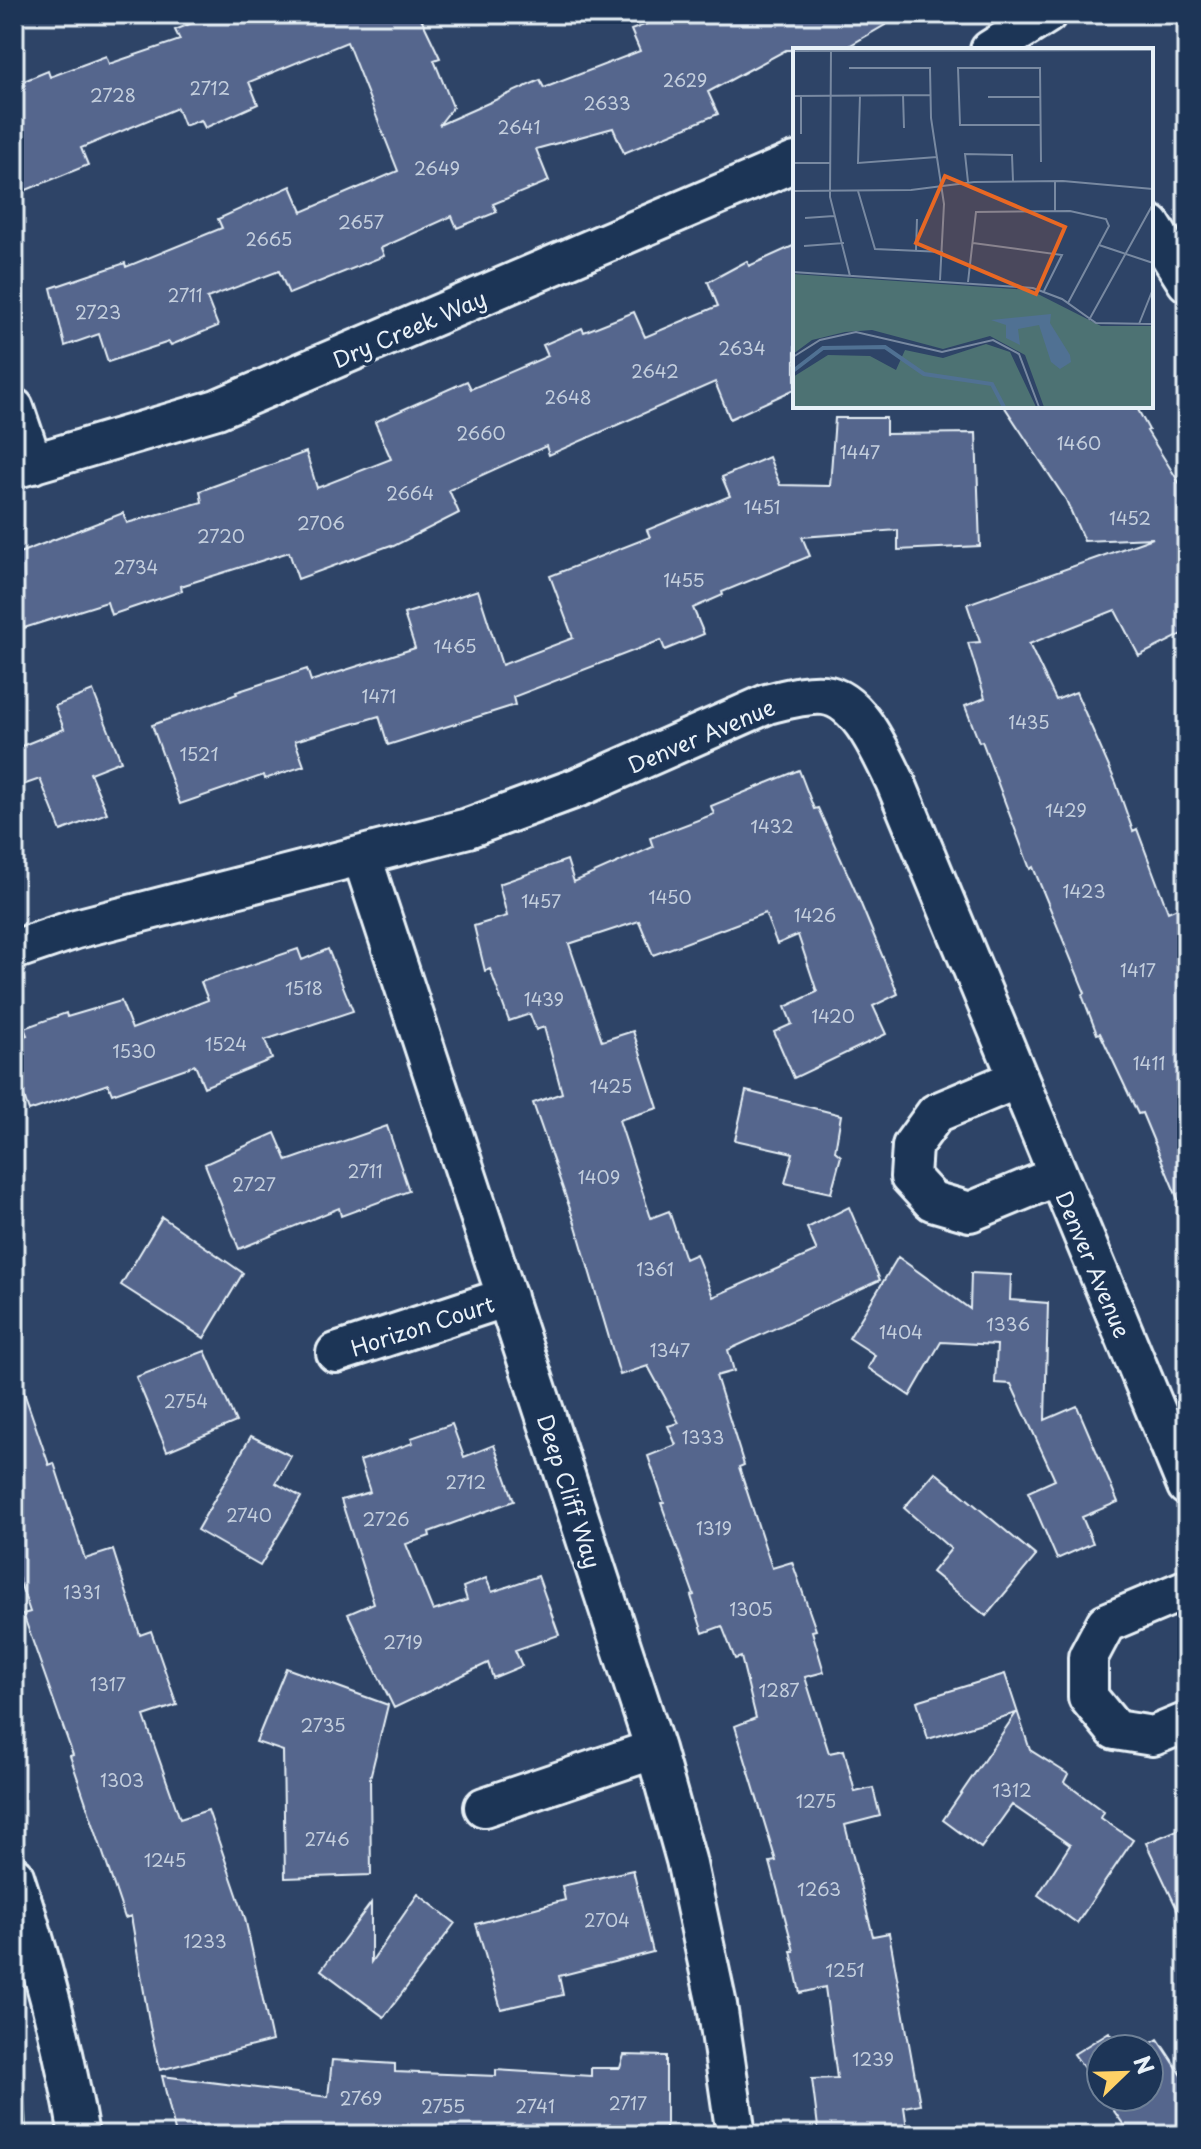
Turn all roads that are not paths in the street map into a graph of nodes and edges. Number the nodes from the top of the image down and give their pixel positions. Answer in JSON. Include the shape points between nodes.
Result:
{"nodes":[{"id":1,"x":1032,"y":26,"type":"edge"},
{"id":2,"x":994,"y":48,"type":"edge"},
{"id":3,"x":793,"y":163,"type":"edge"},
{"id":4,"x":1153,"y":228,"type":"edge"},
{"id":5,"x":1187,"y":282,"type":"edge"},
{"id":6,"x":14,"y":408,"type":"edge"},
{"id":7,"x":23,"y":466,"type":"edge"},
{"id":8,"x":362,"y":857,"type":"junction"},
{"id":9,"x":14,"y":950,"type":"edge"},
{"id":10,"x":1017,"y":1079,"type":"junction"},
{"id":11,"x":1057,"y":1176,"type":"junction"},
{"id":12,"x":507,"y":1297,"type":"junction"},
{"id":13,"x":336,"y":1353,"type":"dead end"},
{"id":14,"x":1187,"y":1486,"type":"edge"},
{"id":15,"x":1187,"y":1589,"type":"edge"},
{"id":16,"x":1187,"y":1722,"type":"edge"},
{"id":17,"x":655,"y":1749,"type":"junction"},
{"id":18,"x":484,"y":1807,"type":"dead end"},
{"id":19,"x":14,"y":1876,"type":"edge"},
{"id":20,"x":79,"y":2135,"type":"edge"},
{"id":21,"x":736,"y":2135,"type":"edge"}],
"edges":[{"from":1,"to":2,"type":"street"},
{"from":3,"to":7,"type":"street","name":"Dry Creek Way","via":[[217,409]]},
{"from":4,"to":5,"type":"street"},
{"from":6,"to":7,"type":"street"},
{"from":8,"to":9,"type":"street","name":"Denver Avenue","via":[[76,929]]},
{"from":8,"to":10,"type":"street","name":"Denver Avenue","via":[[468,828],[579,787],[767,704],[824,695],[839,700],[874,739],[895,781]]},
{"from":8,"to":12,"type":"street","name":"Deep Cliff Way"},
{"from":10,"to":11,"type":"street","name":"Denver Avenue"},
{"from":10,"to":11,"type":"street","via":[[936,1113],[912,1146],[910,1177],[932,1201],[970,1212]]},
{"from":11,"to":14,"type":"street","name":"Denver Avenue"},
{"from":12,"to":13,"type":"street","name":"Horizon Court"},
{"from":12,"to":17,"type":"street","name":"Deep Cliff Way"},
{"from":15,"to":16,"type":"street","via":[[1106,1623],[1088,1657],[1088,1697],[1115,1730],[1153,1736]]},
{"from":17,"to":18,"type":"street"},
{"from":17,"to":21,"type":"street","name":"Deep Cliff Way","via":[[686,1860],[717,2005]]},
{"from":19,"to":20,"type":"street","via":[[65,2052]]}]}
